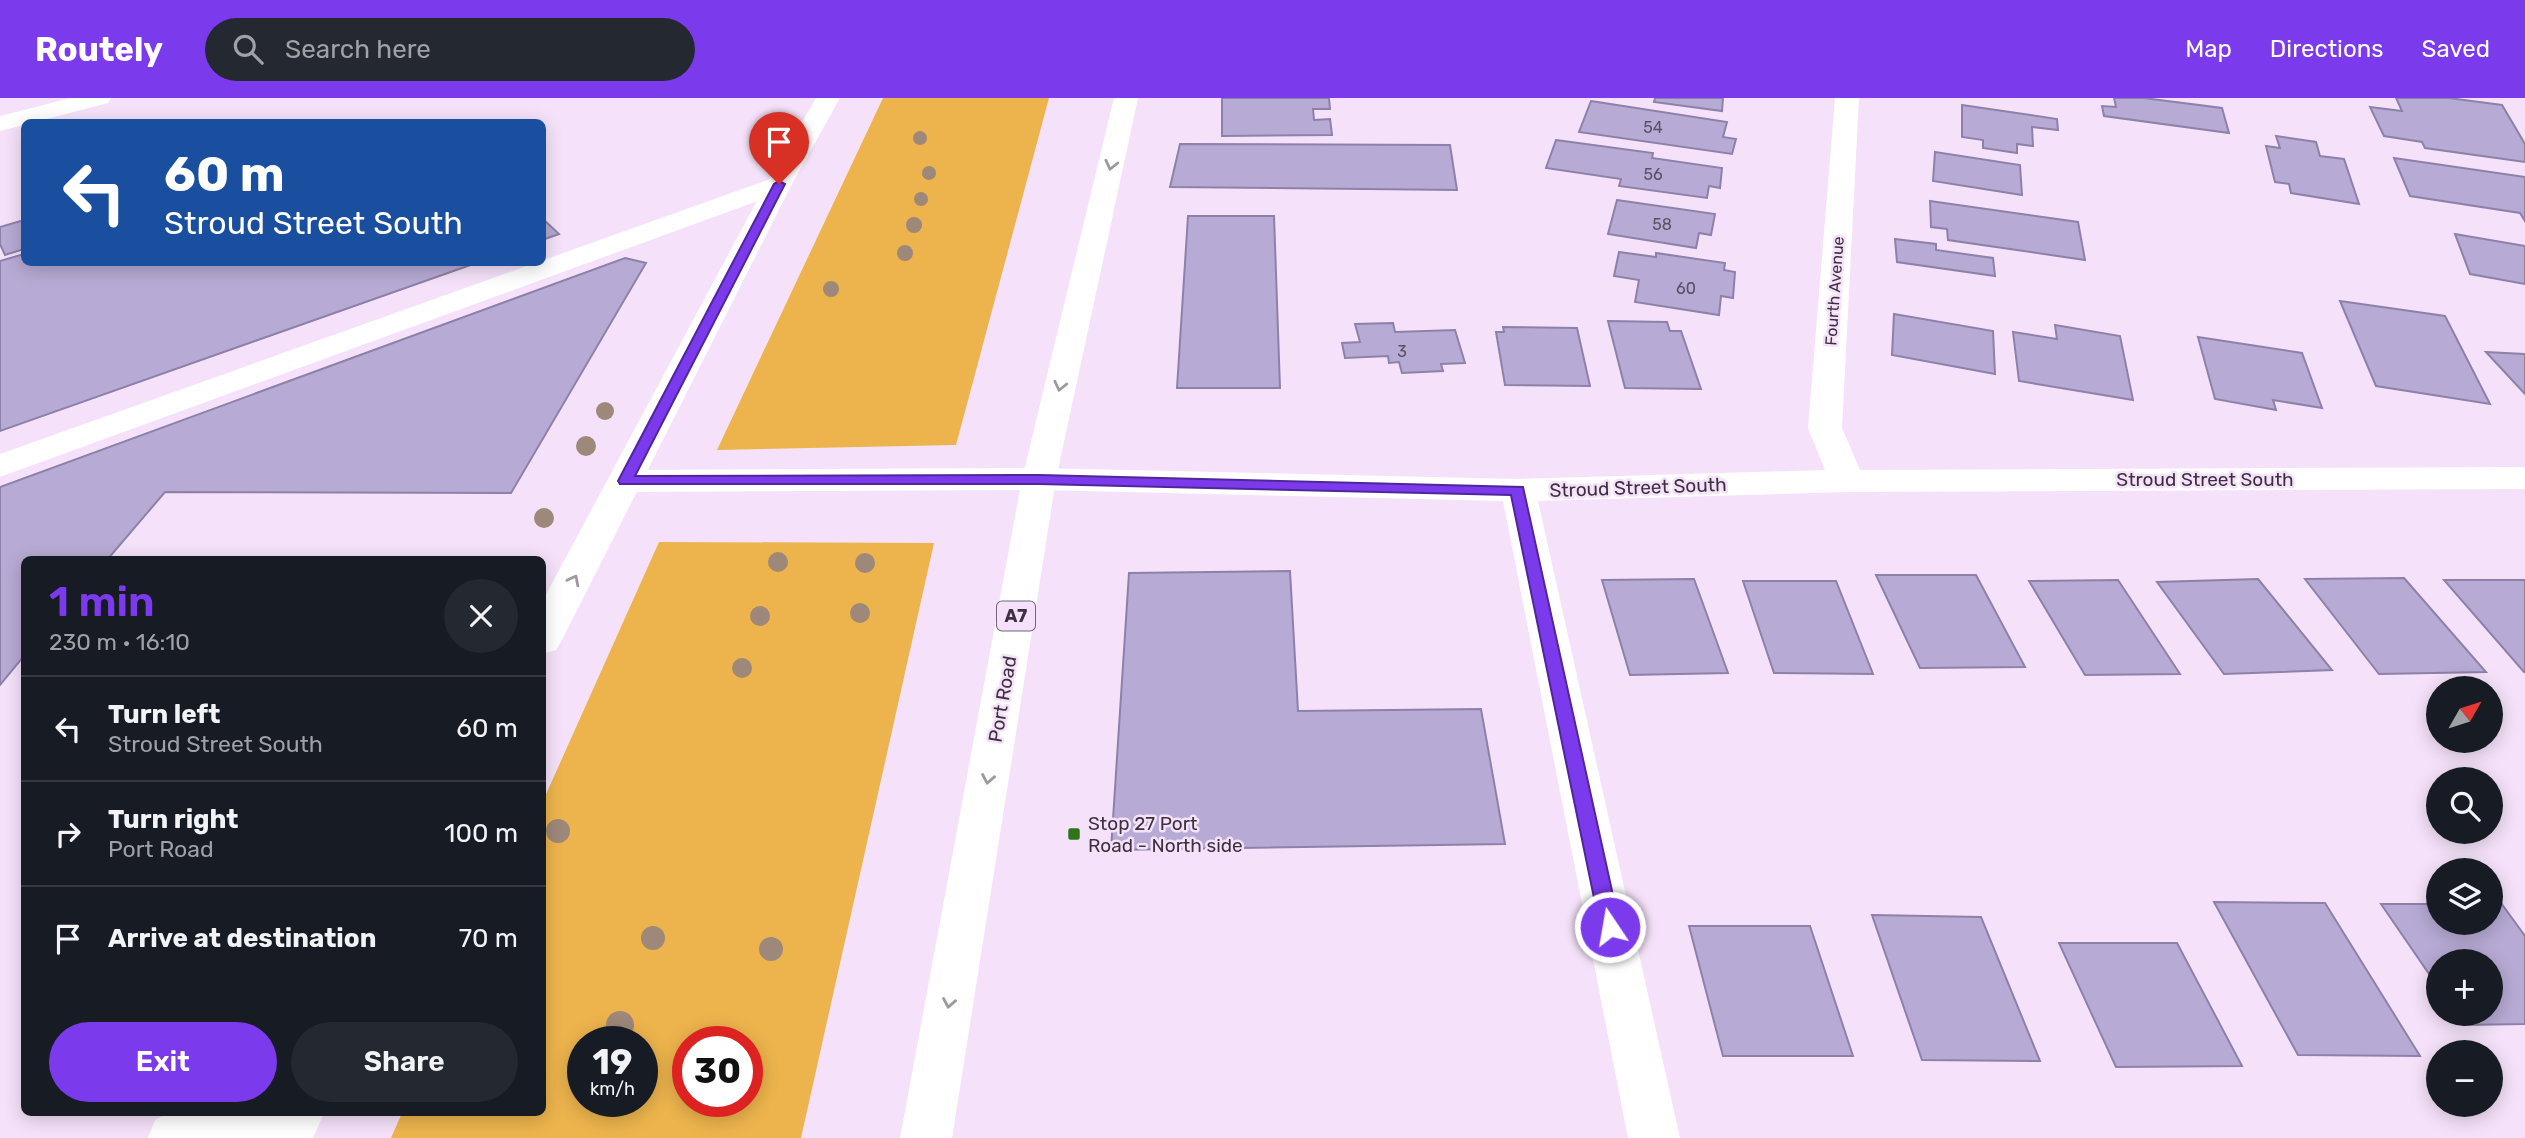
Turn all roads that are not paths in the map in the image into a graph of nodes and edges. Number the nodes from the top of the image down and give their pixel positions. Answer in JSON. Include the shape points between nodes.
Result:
{"nodes":[{"id":1,"x":99,"y":98,"type":"edge"},
{"id":2,"x":828,"y":98,"type":"edge"},
{"id":3,"x":1126,"y":98,"type":"edge"},
{"id":4,"x":1847,"y":98,"type":"edge"},
{"id":5,"x":0,"y":124,"type":"edge"},
{"id":6,"x":779,"y":184,"type":"junction"},
{"id":7,"x":0,"y":466,"type":"edge"},
{"id":8,"x":2525,"y":478,"type":"edge"},
{"id":9,"x":1039,"y":479,"type":"junction"},
{"id":10,"x":625,"y":481,"type":"junction"},
{"id":11,"x":1847,"y":481,"type":"junction"},
{"id":12,"x":1518,"y":490,"type":"junction"},
{"id":13,"x":546,"y":632,"type":"edge"},
{"id":14,"x":266,"y":1116,"type":"edge"},
{"id":15,"x":296,"y":1116,"type":"edge"},
{"id":16,"x":174,"y":1138,"type":"edge"},
{"id":17,"x":285,"y":1138,"type":"edge"},
{"id":18,"x":926,"y":1138,"type":"edge"},
{"id":19,"x":1654,"y":1138,"type":"edge"}],
"edges":[{"from":1,"to":5,"type":"main road"},
{"from":2,"to":6,"type":"main road"},
{"from":3,"to":9,"type":"main road","name":"Port Road","number":"A7","one_way":true},
{"from":4,"to":11,"type":"main road","name":"Fourth Avenue","via":[[1825,428]]},
{"from":6,"to":7,"type":"main road"},
{"from":6,"to":10,"type":"main road"},
{"from":8,"to":11,"type":"main road","name":"Stroud Street South"},
{"from":9,"to":10,"type":"main road","name":"Stroud Street South"},
{"from":9,"to":12,"type":"main road","name":"Stroud Street South"},
{"from":9,"to":18,"type":"main road","name":"Port Road","number":"A7","one_way":true},
{"from":13,"to":10,"type":"main road","one_way":true},
{"from":11,"to":12,"type":"main road","name":"Stroud Street South"},
{"from":12,"to":19,"type":"main road"},
{"from":14,"to":16,"type":"main road","via":[[194,1127]]},
{"from":15,"to":17,"type":"main road"}]}
